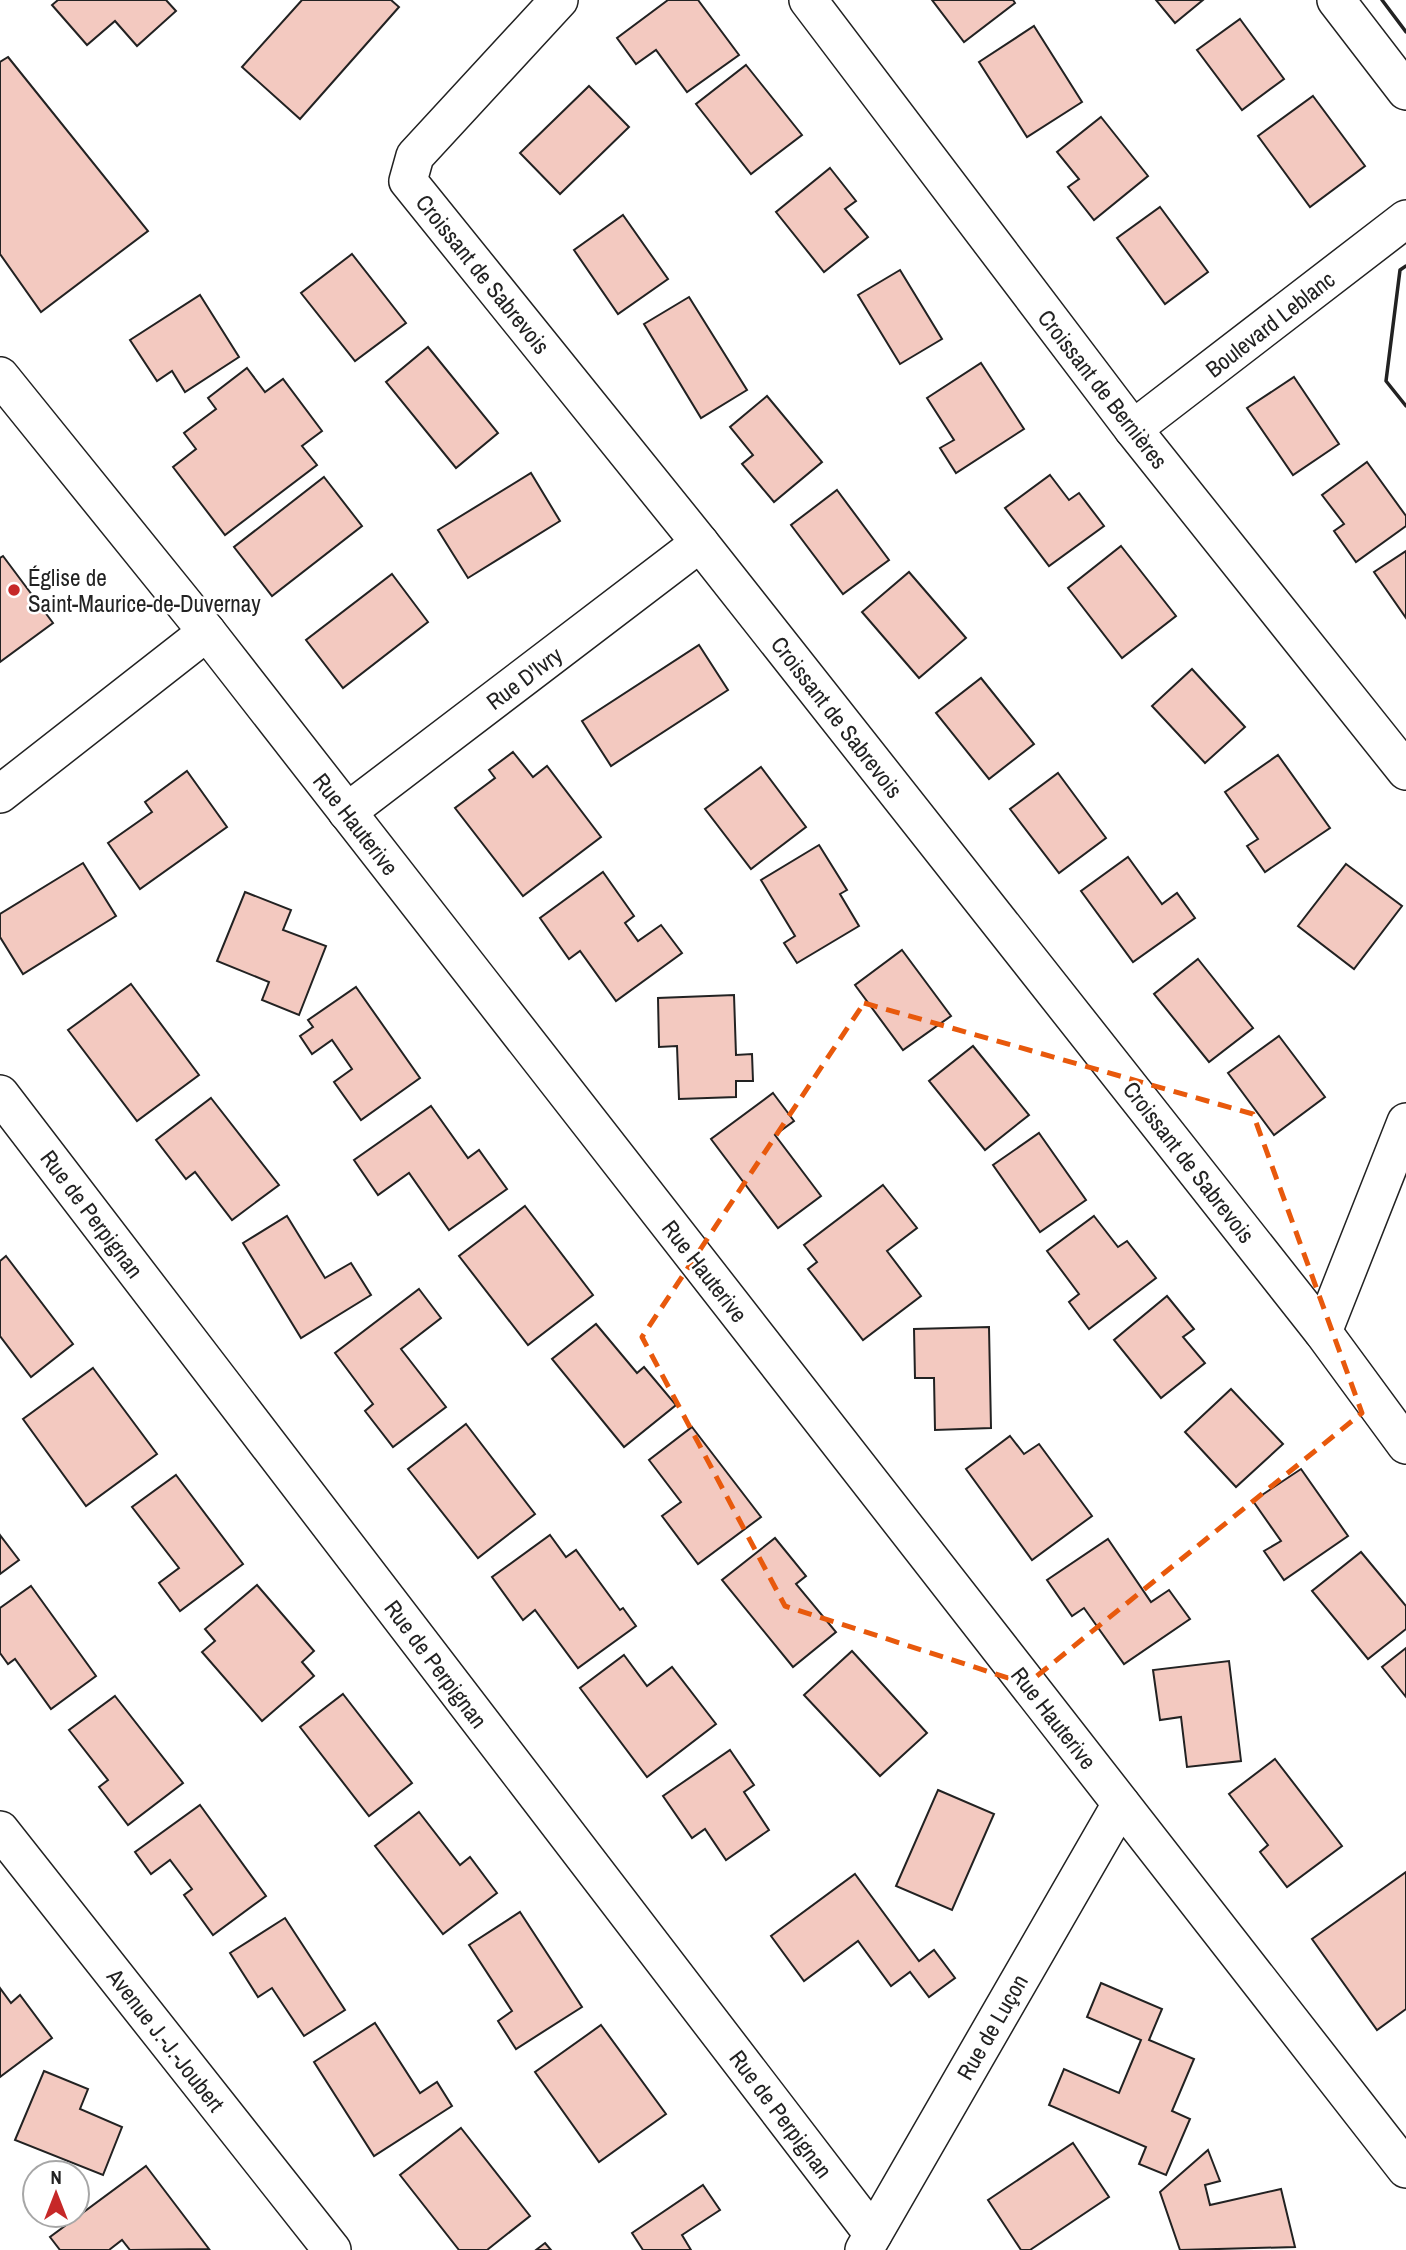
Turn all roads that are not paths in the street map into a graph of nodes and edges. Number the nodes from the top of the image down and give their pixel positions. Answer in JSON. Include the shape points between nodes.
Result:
{"nodes":[{"id":1,"x":559,"y":0,"type":"edge"},
{"id":2,"x":808,"y":0,"type":"edge"},
{"id":3,"x":1336,"y":0,"type":"edge"},
{"id":4,"x":1406,"y":91,"type":"edge"},
{"id":5,"x":1406,"y":219,"type":"edge"},
{"id":6,"x":0,"y":376,"type":"edge"},
{"id":7,"x":1133,"y":429,"type":"junction"},
{"id":8,"x":700,"y":543,"type":"junction"},
{"id":9,"x":207,"y":632,"type":"junction"},
{"id":10,"x":1406,"y":771,"type":"edge"},
{"id":11,"x":0,"y":794,"type":"edge"},
{"id":12,"x":347,"y":813,"type":"junction"},
{"id":13,"x":0,"y":1094,"type":"edge"},
{"id":14,"x":1406,"y":1122,"type":"edge"},
{"id":15,"x":1323,"y":1332,"type":"junction"},
{"id":16,"x":1406,"y":1445,"type":"edge"},
{"id":17,"x":1121,"y":1804,"type":"junction"},
{"id":18,"x":0,"y":1830,"type":"edge"},
{"id":19,"x":1406,"y":2169,"type":"edge"},
{"id":20,"x":868,"y":2242,"type":"edge"},
{"id":21,"x":332,"y":2250,"type":"edge"}],
"edges":[{"from":1,"to":8,"type":"street","name":"Croissant de Sabrevois","via":[[415,156],[408,181]]},
{"from":2,"to":7,"type":"street","name":"Croissant de Bernières"},
{"from":3,"to":4,"type":"street"},
{"from":5,"to":7,"type":"street","name":"Boulevard Leblanc"},
{"from":6,"to":9,"type":"street","name":"Rue Hauterive"},
{"from":7,"to":10,"type":"street","name":"Croissant de Bernières"},
{"from":8,"to":12,"type":"street","name":"Rue D'Ivry"},
{"from":8,"to":15,"type":"street","name":"Croissant de Sabrevois"},
{"from":9,"to":11,"type":"street"},
{"from":9,"to":12,"type":"street","name":"Rue Hauterive"},
{"from":12,"to":17,"type":"street","name":"Rue Hauterive"},
{"from":13,"to":20,"type":"street","name":"Rue de Perpignan"},
{"from":14,"to":15,"type":"street"},
{"from":15,"to":16,"type":"street","name":"Croissant de Sabrevois"},
{"from":17,"to":19,"type":"street","name":"Rue Hauterive"},
{"from":17,"to":20,"type":"street","name":"Rue de Luçon"},
{"from":18,"to":21,"type":"street","name":"Avenue J.-J.-Joubert"}]}
